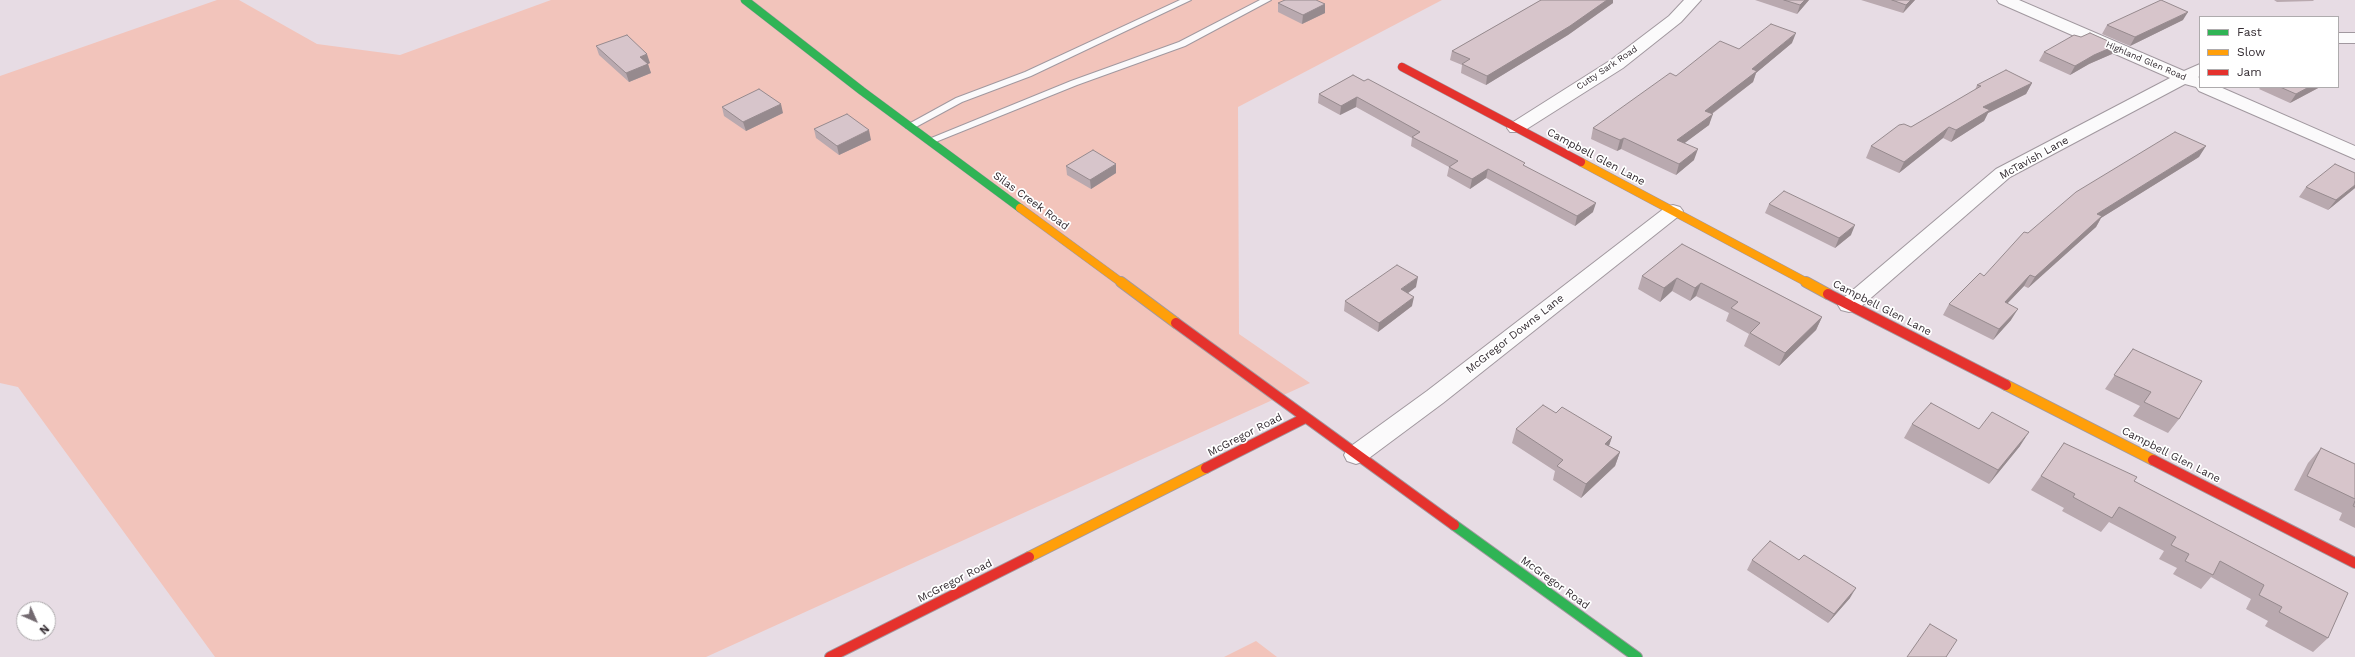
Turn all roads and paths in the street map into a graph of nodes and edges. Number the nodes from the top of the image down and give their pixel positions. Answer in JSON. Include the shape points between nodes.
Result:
{"nodes":[{"id":1,"x":1187,"y":0,"type":"edge"},
{"id":2,"x":1267,"y":0,"type":"edge"},
{"id":3,"x":1692,"y":0,"type":"edge"},
{"id":4,"x":2005,"y":0,"type":"edge"},
{"id":5,"x":748,"y":1,"type":"edge"},
{"id":6,"x":2339,"y":38,"type":"edge"},
{"id":7,"x":2355,"y":38,"type":"edge"},
{"id":8,"x":1402,"y":67,"type":"dead end"},
{"id":9,"x":2195,"y":77,"type":"edge"},
{"id":10,"x":2207,"y":88,"type":"edge"},
{"id":11,"x":910,"y":126,"type":"junction"},
{"id":12,"x":1516,"y":128,"type":"junction"},
{"id":13,"x":929,"y":141,"type":"junction"},
{"id":14,"x":2355,"y":153,"type":"edge"},
{"id":15,"x":1673,"y":211,"type":"junction"},
{"id":16,"x":1848,"y":305,"type":"junction"},
{"id":17,"x":1305,"y":418,"type":"junction"},
{"id":18,"x":1356,"y":454,"type":"junction"},
{"id":19,"x":2355,"y":562,"type":"edge"},
{"id":20,"x":830,"y":657,"type":"edge"},
{"id":21,"x":1637,"y":657,"type":"edge"}],
"edges":[{"from":1,"to":11,"type":"lane","via":[[1028,74],[959,100]]},
{"from":2,"to":13,"type":"lane","via":[[1182,44],[1074,83]]},
{"from":3,"to":12,"type":"street","name":"Cutty Sark Road","via":[[1675,19],[1618,64]]},
{"from":4,"to":9,"type":"street","name":"Highland Glen Road"},
{"from":5,"to":11,"type":"street","name":"Silas Creek Road"},
{"from":6,"to":7,"type":"street"},
{"from":8,"to":12,"type":"street","name":"Campbell Glen Lane"},
{"from":9,"to":16,"type":"street","name":"McTavish Lane","via":[[2003,173]]},
{"from":10,"to":14,"type":"street"},
{"from":11,"to":13,"type":"street","name":"Silas Creek Road"},
{"from":12,"to":15,"type":"street","name":"Campbell Glen Lane"},
{"from":13,"to":17,"type":"street","name":"Silas Creek Road"},
{"from":15,"to":16,"type":"street","name":"Campbell Glen Lane"},
{"from":15,"to":18,"type":"street","name":"McGregor Downs Lane","via":[[1434,397]]},
{"from":16,"to":19,"type":"street","name":"Campbell Glen Lane"},
{"from":17,"to":18,"type":"street","name":"McGregor Road"},
{"from":17,"to":20,"type":"street","name":"McGregor Road"},
{"from":18,"to":21,"type":"street","name":"McGregor Road"}]}
